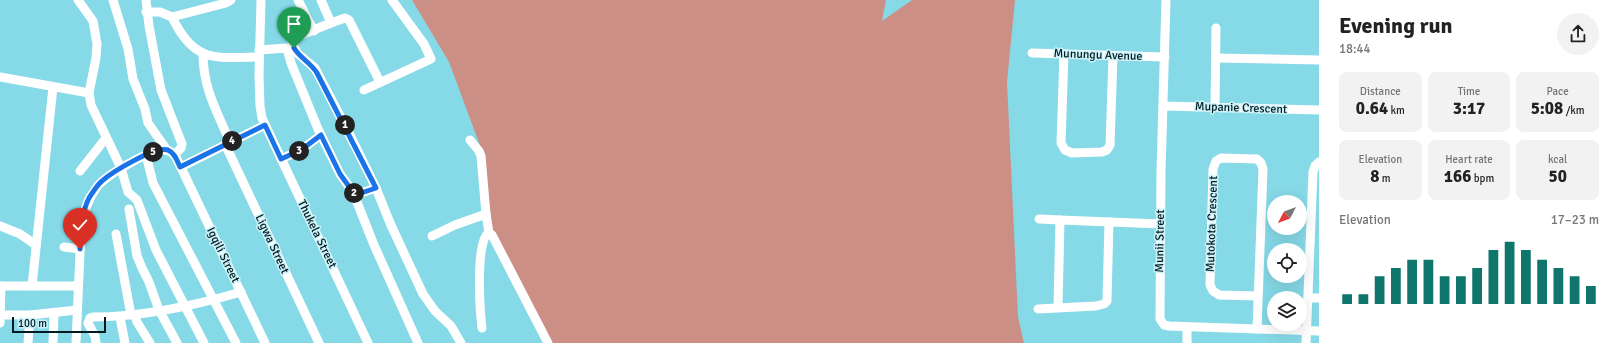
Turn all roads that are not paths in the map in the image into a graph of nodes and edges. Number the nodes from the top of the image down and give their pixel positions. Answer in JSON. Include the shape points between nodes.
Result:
{"nodes":[{"id":1,"x":78,"y":0,"type":"edge"},
{"id":2,"x":113,"y":0,"type":"edge"},
{"id":3,"x":146,"y":0,"type":"edge"},
{"id":4,"x":231,"y":0,"type":"edge"},
{"id":5,"x":261,"y":0,"type":"edge"},
{"id":6,"x":298,"y":0,"type":"edge"},
{"id":7,"x":321,"y":0,"type":"edge"},
{"id":8,"x":392,"y":0,"type":"edge"},
{"id":9,"x":1166,"y":0,"type":"edge"},
{"id":10,"x":146,"y":12,"type":"junction"},
{"id":11,"x":172,"y":17,"type":"junction"},
{"id":12,"x":331,"y":23,"type":"junction"},
{"id":13,"x":1216,"y":28,"type":"dead end"},
{"id":14,"x":314,"y":31,"type":"junction"},
{"id":15,"x":259,"y":53,"type":"junction"},
{"id":16,"x":1032,"y":53,"type":"dead end"},
{"id":17,"x":204,"y":54,"type":"junction"},
{"id":18,"x":1064,"y":54,"type":"junction"},
{"id":19,"x":1113,"y":56,"type":"junction"},
{"id":20,"x":1165,"y":57,"type":"junction"},
{"id":21,"x":1216,"y":58,"type":"junction"},
{"id":22,"x":1319,"y":60,"type":"edge"},
{"id":23,"x":0,"y":77,"type":"edge"},
{"id":24,"x":380,"y":82,"type":"junction"},
{"id":25,"x":52,"y":87,"type":"junction"},
{"id":26,"x":364,"y":90,"type":"dead end"},
{"id":27,"x":89,"y":93,"type":"junction"},
{"id":28,"x":1163,"y":106,"type":"junction"},
{"id":29,"x":1215,"y":106,"type":"junction"},
{"id":30,"x":1319,"y":110,"type":"edge"},
{"id":31,"x":265,"y":125,"type":"junction"},
{"id":32,"x":321,"y":135,"type":"junction"},
{"id":33,"x":106,"y":138,"type":"junction"},
{"id":34,"x":470,"y":140,"type":"dead end"},
{"id":35,"x":227,"y":143,"type":"junction"},
{"id":36,"x":171,"y":152,"type":"junction"},
{"id":37,"x":146,"y":155,"type":"junction"},
{"id":38,"x":281,"y":159,"type":"junction"},
{"id":39,"x":1319,"y":162,"type":"edge"},
{"id":40,"x":180,"y":167,"type":"junction"},
{"id":41,"x":121,"y":168,"type":"junction"},
{"id":42,"x":80,"y":171,"type":"dead end"},
{"id":43,"x":376,"y":188,"type":"junction"},
{"id":44,"x":355,"y":195,"type":"junction"},
{"id":45,"x":129,"y":209,"type":"dead end"},
{"id":46,"x":486,"y":214,"type":"junction"},
{"id":47,"x":1039,"y":219,"type":"dead end"},
{"id":48,"x":1109,"y":222,"type":"junction"},
{"id":49,"x":1060,"y":224,"type":"junction"},
{"id":50,"x":1161,"y":224,"type":"junction"},
{"id":51,"x":0,"y":226,"type":"edge"},
{"id":52,"x":489,"y":233,"type":"junction"},
{"id":53,"x":116,"y":234,"type":"dead end"},
{"id":54,"x":432,"y":236,"type":"dead end"},
{"id":55,"x":36,"y":245,"type":"junction"},
{"id":56,"x":64,"y":247,"type":"dead end"},
{"id":57,"x":80,"y":249,"type":"junction"},
{"id":58,"x":0,"y":286,"type":"edge"},
{"id":59,"x":32,"y":286,"type":"junction"},
{"id":60,"x":78,"y":286,"type":"junction"},
{"id":61,"x":241,"y":292,"type":"junction"},
{"id":62,"x":1258,"y":296,"type":"junction"},
{"id":63,"x":1308,"y":298,"type":"junction"},
{"id":64,"x":1319,"y":298,"type":"edge"},
{"id":65,"x":213,"y":300,"type":"junction"},
{"id":66,"x":185,"y":307,"type":"junction"},
{"id":67,"x":1058,"y":307,"type":"junction"},
{"id":68,"x":1038,"y":309,"type":"dead end"},
{"id":69,"x":77,"y":310,"type":"junction"},
{"id":70,"x":159,"y":310,"type":"junction"},
{"id":71,"x":54,"y":313,"type":"junction"},
{"id":72,"x":30,"y":315,"type":"junction"},
{"id":73,"x":133,"y":315,"type":"junction"},
{"id":74,"x":120,"y":317,"type":"junction"},
{"id":75,"x":0,"y":318,"type":"edge"},
{"id":76,"x":1187,"y":327,"type":"junction"},
{"id":77,"x":482,"y":328,"type":"dead end"},
{"id":78,"x":1257,"y":329,"type":"junction"},
{"id":79,"x":1267,"y":329,"type":"edge"},
{"id":80,"x":1307,"y":331,"type":"junction"},
{"id":81,"x":1319,"y":331,"type":"edge"},
{"id":82,"x":28,"y":343,"type":"edge"},
{"id":83,"x":53,"y":343,"type":"edge"},
{"id":84,"x":76,"y":343,"type":"edge"},
{"id":85,"x":96,"y":343,"type":"edge"},
{"id":86,"x":125,"y":343,"type":"edge"},
{"id":87,"x":150,"y":343,"type":"edge"},
{"id":88,"x":177,"y":343,"type":"edge"},
{"id":89,"x":204,"y":343,"type":"edge"},
{"id":90,"x":236,"y":343,"type":"edge"},
{"id":91,"x":265,"y":343,"type":"edge"},
{"id":92,"x":319,"y":343,"type":"edge"},
{"id":93,"x":368,"y":343,"type":"edge"},
{"id":94,"x":418,"y":343,"type":"edge"},
{"id":95,"x":461,"y":343,"type":"edge"},
{"id":96,"x":548,"y":343,"type":"edge"},
{"id":97,"x":1186,"y":343,"type":"edge"},
{"id":98,"x":1306,"y":343,"type":"edge"}],
"edges":[{"from":1,"to":27,"type":"street","via":[[93,21],[97,44]]},
{"from":2,"to":36,"type":"street","name":"Igqili Street","via":[[128,48],[133,79],[146,109],[148,123]]},
{"from":3,"to":10,"type":"street"},
{"from":4,"to":11,"type":"street"},
{"from":5,"to":15,"type":"street","name":"Thukela Street"},
{"from":6,"to":14,"type":"street"},
{"from":7,"to":12,"type":"street"},
{"from":8,"to":24,"type":"street","via":[[424,44],[431,59]]},
{"from":9,"to":20,"type":"street","name":"Munii Street"},
{"from":10,"to":11,"type":"street","via":[[160,12]]},
{"from":10,"to":36,"type":"street","via":[[161,90],[182,144],[181,148]]},
{"from":11,"to":17,"type":"street","via":[[187,42]]},
{"from":12,"to":14,"type":"street"},
{"from":12,"to":24,"type":"street","via":[[348,19]]},
{"from":13,"to":21,"type":"street"},
{"from":14,"to":43,"type":"street","via":[[291,39],[294,48],[312,64]]},
{"from":15,"to":17,"type":"street","via":[[222,58]]},
{"from":15,"to":31,"type":"street","name":"Thukela Street","via":[[260,106]]},
{"from":15,"to":32,"type":"street","via":[[286,48]]},
{"from":16,"to":18,"type":"street","name":"Munungu Avenue"},
{"from":17,"to":35,"type":"street","name":"Ligwa Street","via":[[206,79]]},
{"from":18,"to":19,"type":"street","name":"Munungu Avenue"},
{"from":18,"to":19,"type":"street","via":[[1061,144],[1065,150],[1072,153],[1102,152],[1110,145]]},
{"from":19,"to":20,"type":"street","name":"Munungu Avenue"},
{"from":20,"to":28,"type":"street","name":"Munii Street"},
{"from":21,"to":22,"type":"street"},
{"from":21,"to":29,"type":"street"},
{"from":23,"to":25,"type":"street"},
{"from":24,"to":26,"type":"street"},
{"from":25,"to":27,"type":"street"},
{"from":25,"to":55,"type":"street"},
{"from":27,"to":33,"type":"street","via":[[91,105]]},
{"from":28,"to":29,"type":"street","name":"Mupanie Crescent"},
{"from":28,"to":50,"type":"street","name":"Munii Street"},
{"from":29,"to":30,"type":"street","name":"Mupanie Crescent"},
{"from":31,"to":35,"type":"street"},
{"from":31,"to":38,"type":"street","name":"Thukela Street"},
{"from":32,"to":38,"type":"street","via":[[301,150]]},
{"from":32,"to":44,"type":"street","via":[[340,174]]},
{"from":33,"to":41,"type":"street"},
{"from":33,"to":42,"type":"street"},
{"from":34,"to":46,"type":"street","via":[[481,156]]},
{"from":35,"to":40,"type":"street"},
{"from":35,"to":92,"type":"street","name":"Ligwa Street"},
{"from":36,"to":37,"type":"street","via":[[161,150]]},
{"from":36,"to":40,"type":"street","name":"Igqili Street"},
{"from":37,"to":41,"type":"street"},
{"from":37,"to":65,"type":"street","via":[[153,183]]},
{"from":38,"to":93,"type":"street","name":"Thukela Street"},
{"from":39,"to":63,"type":"street","via":[[1313,172]]},
{"from":40,"to":61,"type":"street","name":"Igqili Street"},
{"from":41,"to":57,"type":"street","via":[[102,181],[89,199],[82,220]]},
{"from":41,"to":66,"type":"street","via":[[128,192],[136,200],[156,250]]},
{"from":43,"to":44,"type":"street"},
{"from":43,"to":95,"type":"street","via":[[423,294],[435,311],[451,326]]},
{"from":44,"to":94,"type":"street","via":[[374,245]]},
{"from":45,"to":70,"type":"street","via":[[137,256]]},
{"from":46,"to":52,"type":"street"},
{"from":46,"to":54,"type":"street"},
{"from":47,"to":49,"type":"street"},
{"from":48,"to":49,"type":"street"},
{"from":48,"to":50,"type":"street"},
{"from":48,"to":67,"type":"street","via":[[1107,301],[1096,306]]},
{"from":49,"to":67,"type":"street"},
{"from":50,"to":76,"type":"street","name":"Munii Street","via":[[1159,316],[1166,326]]},
{"from":51,"to":55,"type":"street","via":[[20,234]]},
{"from":52,"to":77,"type":"street","via":[[483,238],[480,254],[479,307]]},
{"from":52,"to":96,"type":"street"},
{"from":53,"to":73,"type":"street"},
{"from":55,"to":59,"type":"street"},
{"from":56,"to":57,"type":"street"},
{"from":57,"to":60,"type":"street"},
{"from":58,"to":59,"type":"street"},
{"from":58,"to":75,"type":"street"},
{"from":59,"to":60,"type":"street"},
{"from":60,"to":69,"type":"street"},
{"from":61,"to":65,"type":"street"},
{"from":61,"to":91,"type":"street","name":"Igqili Street"},
{"from":62,"to":62,"type":"street","name":"Mutokota Crescent","via":[[1263,166],[1254,158],[1225,157],[1219,159],[1213,169],[1210,286],[1219,295]]},
{"from":62,"to":78,"type":"street"},
{"from":63,"to":64,"type":"street"},
{"from":63,"to":80,"type":"street"},
{"from":65,"to":66,"type":"street"},
{"from":65,"to":90,"type":"street"},
{"from":66,"to":70,"type":"street"},
{"from":66,"to":89,"type":"street"},
{"from":67,"to":68,"type":"street"},
{"from":69,"to":71,"type":"street"},
{"from":69,"to":84,"type":"street"},
{"from":70,"to":73,"type":"street"},
{"from":70,"to":88,"type":"street"},
{"from":71,"to":72,"type":"street"},
{"from":71,"to":83,"type":"street"},
{"from":72,"to":75,"type":"street"},
{"from":72,"to":82,"type":"street"},
{"from":73,"to":74,"type":"street"},
{"from":73,"to":87,"type":"street"},
{"from":74,"to":85,"type":"street","via":[[90,318],[88,323]]},
{"from":74,"to":86,"type":"street"},
{"from":76,"to":78,"type":"street","name":"Munii Street"},
{"from":76,"to":97,"type":"street"},
{"from":78,"to":79,"type":"street","name":"Munii Street"},
{"from":80,"to":81,"type":"street","name":"Munii Street"},
{"from":80,"to":98,"type":"street"}]}
